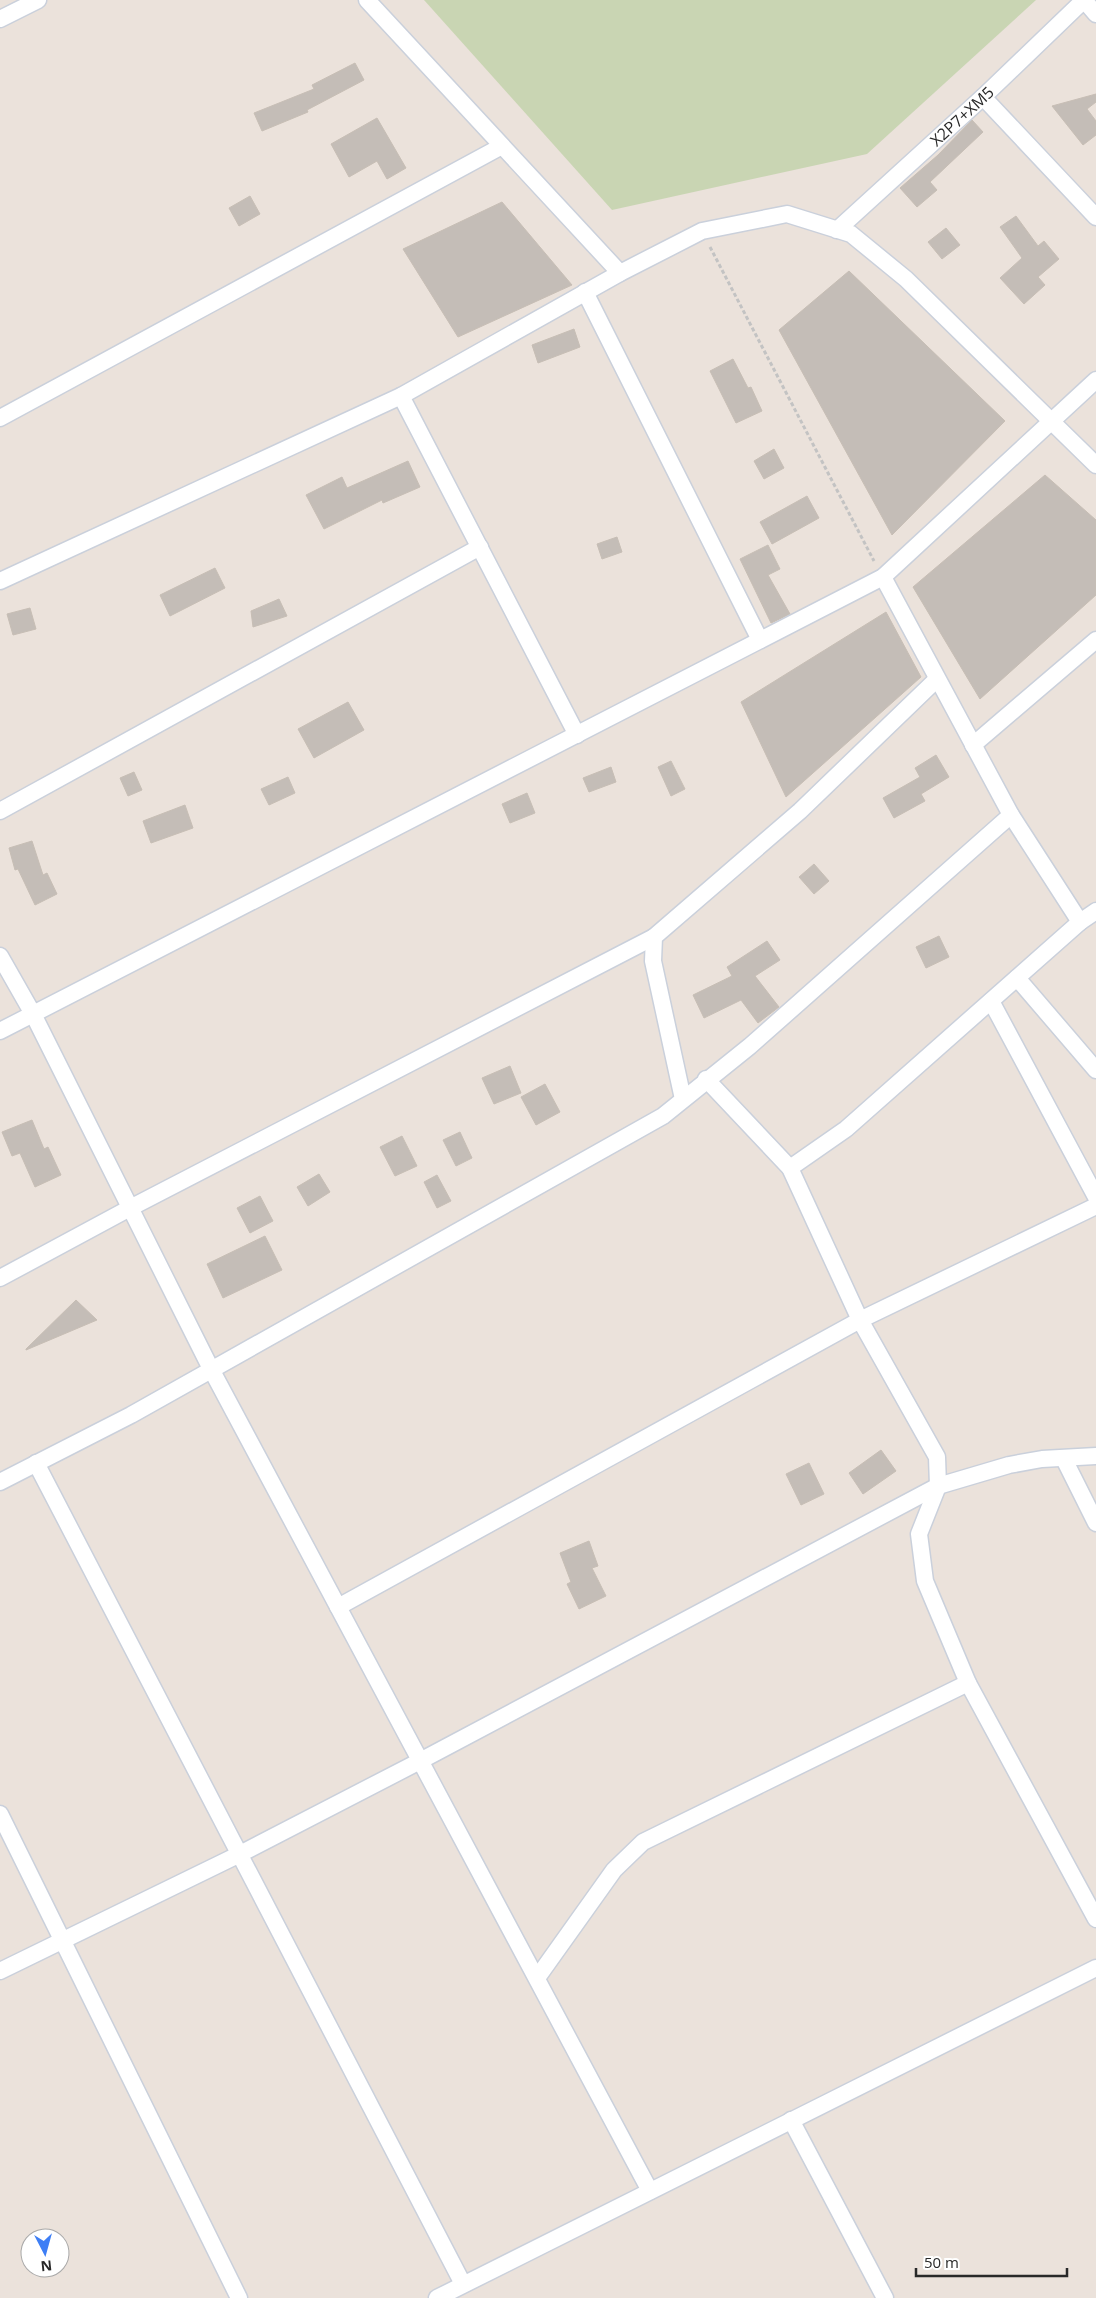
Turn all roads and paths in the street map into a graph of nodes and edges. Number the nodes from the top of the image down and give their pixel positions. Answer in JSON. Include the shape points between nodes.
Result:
{"nodes":[{"id":1,"x":38,"y":0,"type":"edge"},
{"id":2,"x":368,"y":0,"type":"edge"},
{"id":3,"x":1084,"y":0,"type":"edge"},
{"id":4,"x":1096,"y":14,"type":"edge"},
{"id":5,"x":0,"y":19,"type":"edge"},
{"id":6,"x":983,"y":97,"type":"junction"},
{"id":7,"x":502,"y":146,"type":"junction"},
{"id":8,"x":1096,"y":217,"type":"edge"},
{"id":9,"x":838,"y":230,"type":"junction"},
{"id":10,"x":702,"y":231,"type":"junction"},
{"id":11,"x":620,"y":273,"type":"junction"},
{"id":12,"x":585,"y":292,"type":"junction"},
{"id":13,"x":1096,"y":380,"type":"edge"},
{"id":14,"x":401,"y":396,"type":"junction"},
{"id":15,"x":0,"y":418,"type":"edge"},
{"id":16,"x":1051,"y":422,"type":"junction"},
{"id":17,"x":1096,"y":465,"type":"edge"},
{"id":18,"x":480,"y":547,"type":"junction"},
{"id":19,"x":883,"y":577,"type":"junction"},
{"id":20,"x":0,"y":581,"type":"edge"},
{"id":21,"x":760,"y":640,"type":"junction"},
{"id":22,"x":1096,"y":640,"type":"edge"},
{"id":23,"x":937,"y":679,"type":"junction"},
{"id":24,"x":577,"y":734,"type":"junction"},
{"id":25,"x":973,"y":745,"type":"junction"},
{"id":26,"x":0,"y":811,"type":"edge"},
{"id":27,"x":1011,"y":815,"type":"junction"},
{"id":28,"x":1096,"y":911,"type":"edge"},
{"id":29,"x":1080,"y":922,"type":"junction"},
{"id":30,"x":654,"y":937,"type":"junction"},
{"id":31,"x":0,"y":956,"type":"edge"},
{"id":32,"x":1017,"y":978,"type":"junction"},
{"id":33,"x":991,"y":1001,"type":"junction"},
{"id":34,"x":32,"y":1014,"type":"junction"},
{"id":35,"x":0,"y":1031,"type":"edge"},
{"id":36,"x":1096,"y":1070,"type":"edge"},
{"id":37,"x":706,"y":1079,"type":"junction"},
{"id":38,"x":683,"y":1099,"type":"junction"},
{"id":39,"x":790,"y":1168,"type":"junction"},
{"id":40,"x":1096,"y":1197,"type":"edge"},
{"id":41,"x":1096,"y":1206,"type":"edge"},
{"id":42,"x":130,"y":1208,"type":"junction"},
{"id":43,"x":0,"y":1278,"type":"edge"},
{"id":44,"x":860,"y":1320,"type":"junction"},
{"id":45,"x":211,"y":1369,"type":"junction"},
{"id":46,"x":1096,"y":1456,"type":"edge"},
{"id":47,"x":1064,"y":1459,"type":"junction"},
{"id":48,"x":36,"y":1463,"type":"junction"},
{"id":49,"x":0,"y":1482,"type":"edge"},
{"id":50,"x":938,"y":1486,"type":"junction"},
{"id":51,"x":1096,"y":1523,"type":"edge"},
{"id":52,"x":338,"y":1608,"type":"junction"},
{"id":53,"x":968,"y":1683,"type":"junction"},
{"id":54,"x":420,"y":1761,"type":"junction"},
{"id":55,"x":0,"y":1814,"type":"edge"},
{"id":56,"x":240,"y":1854,"type":"junction"},
{"id":57,"x":1096,"y":1919,"type":"edge"},
{"id":58,"x":64,"y":1940,"type":"junction"},
{"id":59,"x":1096,"y":1968,"type":"edge"},
{"id":60,"x":0,"y":1971,"type":"edge"},
{"id":61,"x":537,"y":1978,"type":"junction"},
{"id":62,"x":1075,"y":1978,"type":"junction"},
{"id":63,"x":1096,"y":1984,"type":"edge"},
{"id":64,"x":791,"y":2120,"type":"junction"},
{"id":65,"x":650,"y":2191,"type":"junction"},
{"id":66,"x":464,"y":2284,"type":"junction"},
{"id":67,"x":239,"y":2298,"type":"edge"},
{"id":68,"x":437,"y":2298,"type":"edge"},
{"id":69,"x":885,"y":2298,"type":"edge"}],
"edges":[{"from":1,"to":5,"type":"street"},
{"from":2,"to":7,"type":"street"},
{"from":3,"to":4,"type":"street"},
{"from":3,"to":6,"type":"street","name":"X2P7+XM5"},
{"from":6,"to":8,"type":"street"},
{"from":6,"to":9,"type":"street","name":"X2P7+XM5"},
{"from":7,"to":11,"type":"street"},
{"from":7,"to":15,"type":"street"},
{"from":9,"to":10,"type":"street","via":[[787,214]]},
{"from":9,"to":16,"type":"street","via":[[850,234],[906,279]]},
{"from":10,"to":11,"type":"street"},
{"from":10,"to":19,"type":"path"},
{"from":11,"to":12,"type":"street"},
{"from":12,"to":14,"type":"street"},
{"from":12,"to":21,"type":"street"},
{"from":13,"to":16,"type":"street"},
{"from":14,"to":18,"type":"street"},
{"from":14,"to":20,"type":"street"},
{"from":16,"to":17,"type":"street"},
{"from":16,"to":19,"type":"street"},
{"from":18,"to":24,"type":"street"},
{"from":18,"to":26,"type":"street"},
{"from":19,"to":21,"type":"street"},
{"from":19,"to":23,"type":"street"},
{"from":21,"to":24,"type":"street"},
{"from":22,"to":25,"type":"street"},
{"from":23,"to":25,"type":"street"},
{"from":23,"to":30,"type":"street","via":[[800,811]]},
{"from":24,"to":34,"type":"street"},
{"from":25,"to":27,"type":"street"},
{"from":27,"to":29,"type":"street"},
{"from":27,"to":37,"type":"street","via":[[750,1046]]},
{"from":28,"to":29,"type":"street"},
{"from":29,"to":32,"type":"street"},
{"from":30,"to":38,"type":"street","via":[[653,961]]},
{"from":30,"to":42,"type":"street"},
{"from":31,"to":34,"type":"street"},
{"from":32,"to":33,"type":"street"},
{"from":32,"to":36,"type":"street"},
{"from":33,"to":39,"type":"street","via":[[846,1129]]},
{"from":33,"to":40,"type":"street"},
{"from":34,"to":35,"type":"street"},
{"from":34,"to":42,"type":"street"},
{"from":37,"to":38,"type":"street"},
{"from":37,"to":39,"type":"street"},
{"from":38,"to":45,"type":"street","via":[[663,1116]]},
{"from":39,"to":44,"type":"street"},
{"from":41,"to":44,"type":"street"},
{"from":42,"to":43,"type":"street"},
{"from":42,"to":45,"type":"street"},
{"from":44,"to":50,"type":"street","via":[[937,1457]]},
{"from":44,"to":52,"type":"street"},
{"from":45,"to":48,"type":"street","via":[[131,1415]]},
{"from":45,"to":52,"type":"street"},
{"from":46,"to":47,"type":"street"},
{"from":47,"to":50,"type":"street","via":[[1009,1465]]},
{"from":47,"to":51,"type":"street"},
{"from":48,"to":49,"type":"street"},
{"from":48,"to":56,"type":"street"},
{"from":50,"to":53,"type":"street","via":[[918,1534],[925,1581]]},
{"from":50,"to":54,"type":"street"},
{"from":52,"to":54,"type":"street"},
{"from":53,"to":57,"type":"street"},
{"from":53,"to":61,"type":"street","via":[[643,1842],[614,1870]]},
{"from":54,"to":56,"type":"street"},
{"from":54,"to":61,"type":"street"},
{"from":55,"to":58,"type":"street"},
{"from":56,"to":58,"type":"street"},
{"from":56,"to":66,"type":"street"},
{"from":58,"to":60,"type":"street"},
{"from":58,"to":67,"type":"street"},
{"from":59,"to":62,"type":"street"},
{"from":61,"to":65,"type":"street"},
{"from":62,"to":63,"type":"street"},
{"from":62,"to":64,"type":"street"},
{"from":64,"to":65,"type":"street"},
{"from":64,"to":69,"type":"street"},
{"from":65,"to":66,"type":"street"},
{"from":66,"to":68,"type":"street"}]}
